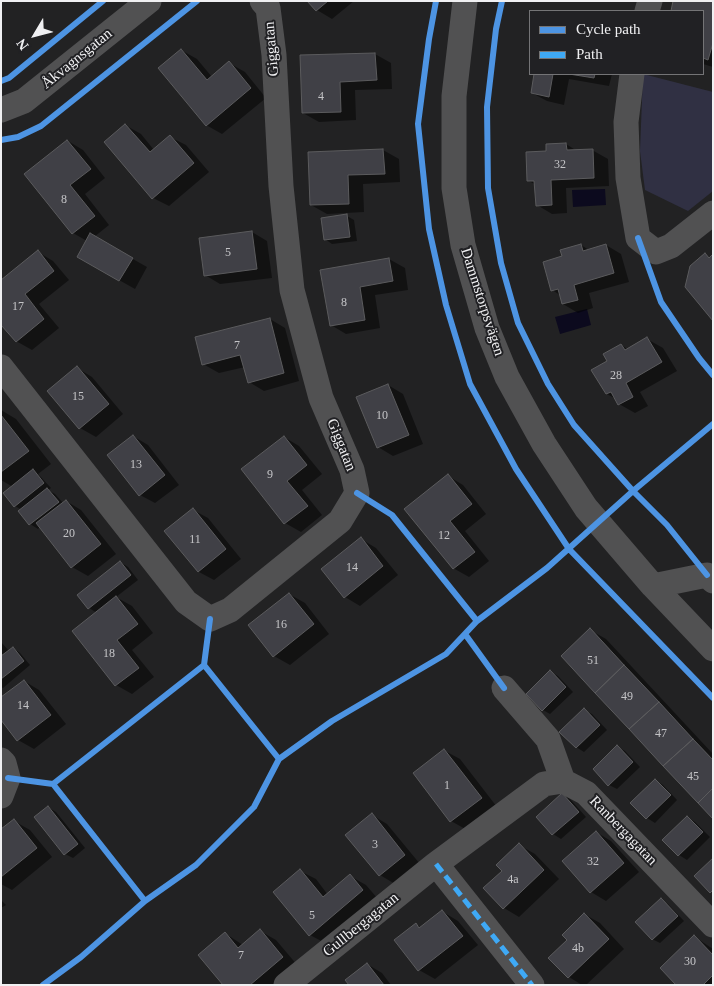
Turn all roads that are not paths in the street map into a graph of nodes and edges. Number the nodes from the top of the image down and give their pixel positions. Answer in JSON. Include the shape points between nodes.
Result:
{"nodes":[{"id":1,"x":149,"y":1,"type":"edge"},
{"id":2,"x":262,"y":1,"type":"edge"},
{"id":3,"x":465,"y":1,"type":"edge"},
{"id":4,"x":632,"y":75,"type":"edge"},
{"id":5,"x":1,"y":110,"type":"edge"},
{"id":6,"x":713,"y":213,"type":"edge"},
{"id":7,"x":1,"y":367,"type":"edge"},
{"id":8,"x":713,"y":581,"type":"edge"},
{"id":9,"x":654,"y":586,"type":"junction"},
{"id":10,"x":713,"y":649,"type":"edge"},
{"id":11,"x":504,"y":688,"type":"dead end"},
{"id":12,"x":1,"y":760,"type":"edge"},
{"id":13,"x":563,"y":781,"type":"junction"},
{"id":14,"x":1,"y":796,"type":"edge"},
{"id":15,"x":436,"y":864,"type":"junction"},
{"id":16,"x":713,"y":925,"type":"edge"},
{"id":17,"x":286,"y":985,"type":"edge"},
{"id":18,"x":532,"y":985,"type":"edge"}],
"edges":[{"from":1,"to":5,"type":"street","name":"Åkvagnsgatan","via":[[24,101]]},
{"from":2,"to":7,"type":"street","name":"Giggatan","via":[[268,8],[274,55],[281,186],[292,290],[321,398],[352,470],[357,493],[340,521],[230,610],[210,619],[186,602]]},
{"from":3,"to":9,"type":"street","name":"Dammstorpsvägen","via":[[454,96],[454,188],[464,245],[487,328],[507,376],[549,452],[586,508]]},
{"from":4,"to":6,"type":"street","via":[[626,122],[628,178],[638,238],[656,252],[671,246]]},
{"from":8,"to":9,"type":"street","via":[[707,575]]},
{"from":9,"to":10,"type":"street","name":"Dammstorpsvägen"},
{"from":11,"to":13,"type":"street","via":[[548,739]]},
{"from":12,"to":14,"type":"street","via":[[8,778]]},
{"from":13,"to":15,"type":"street","name":"Gullbergagatan","via":[[544,784]]},
{"from":13,"to":16,"type":"street","name":"Ranbergagatan","via":[[586,794]]},
{"from":15,"to":17,"type":"street","name":"Gullbergagatan"},
{"from":15,"to":18,"type":"street"}]}
